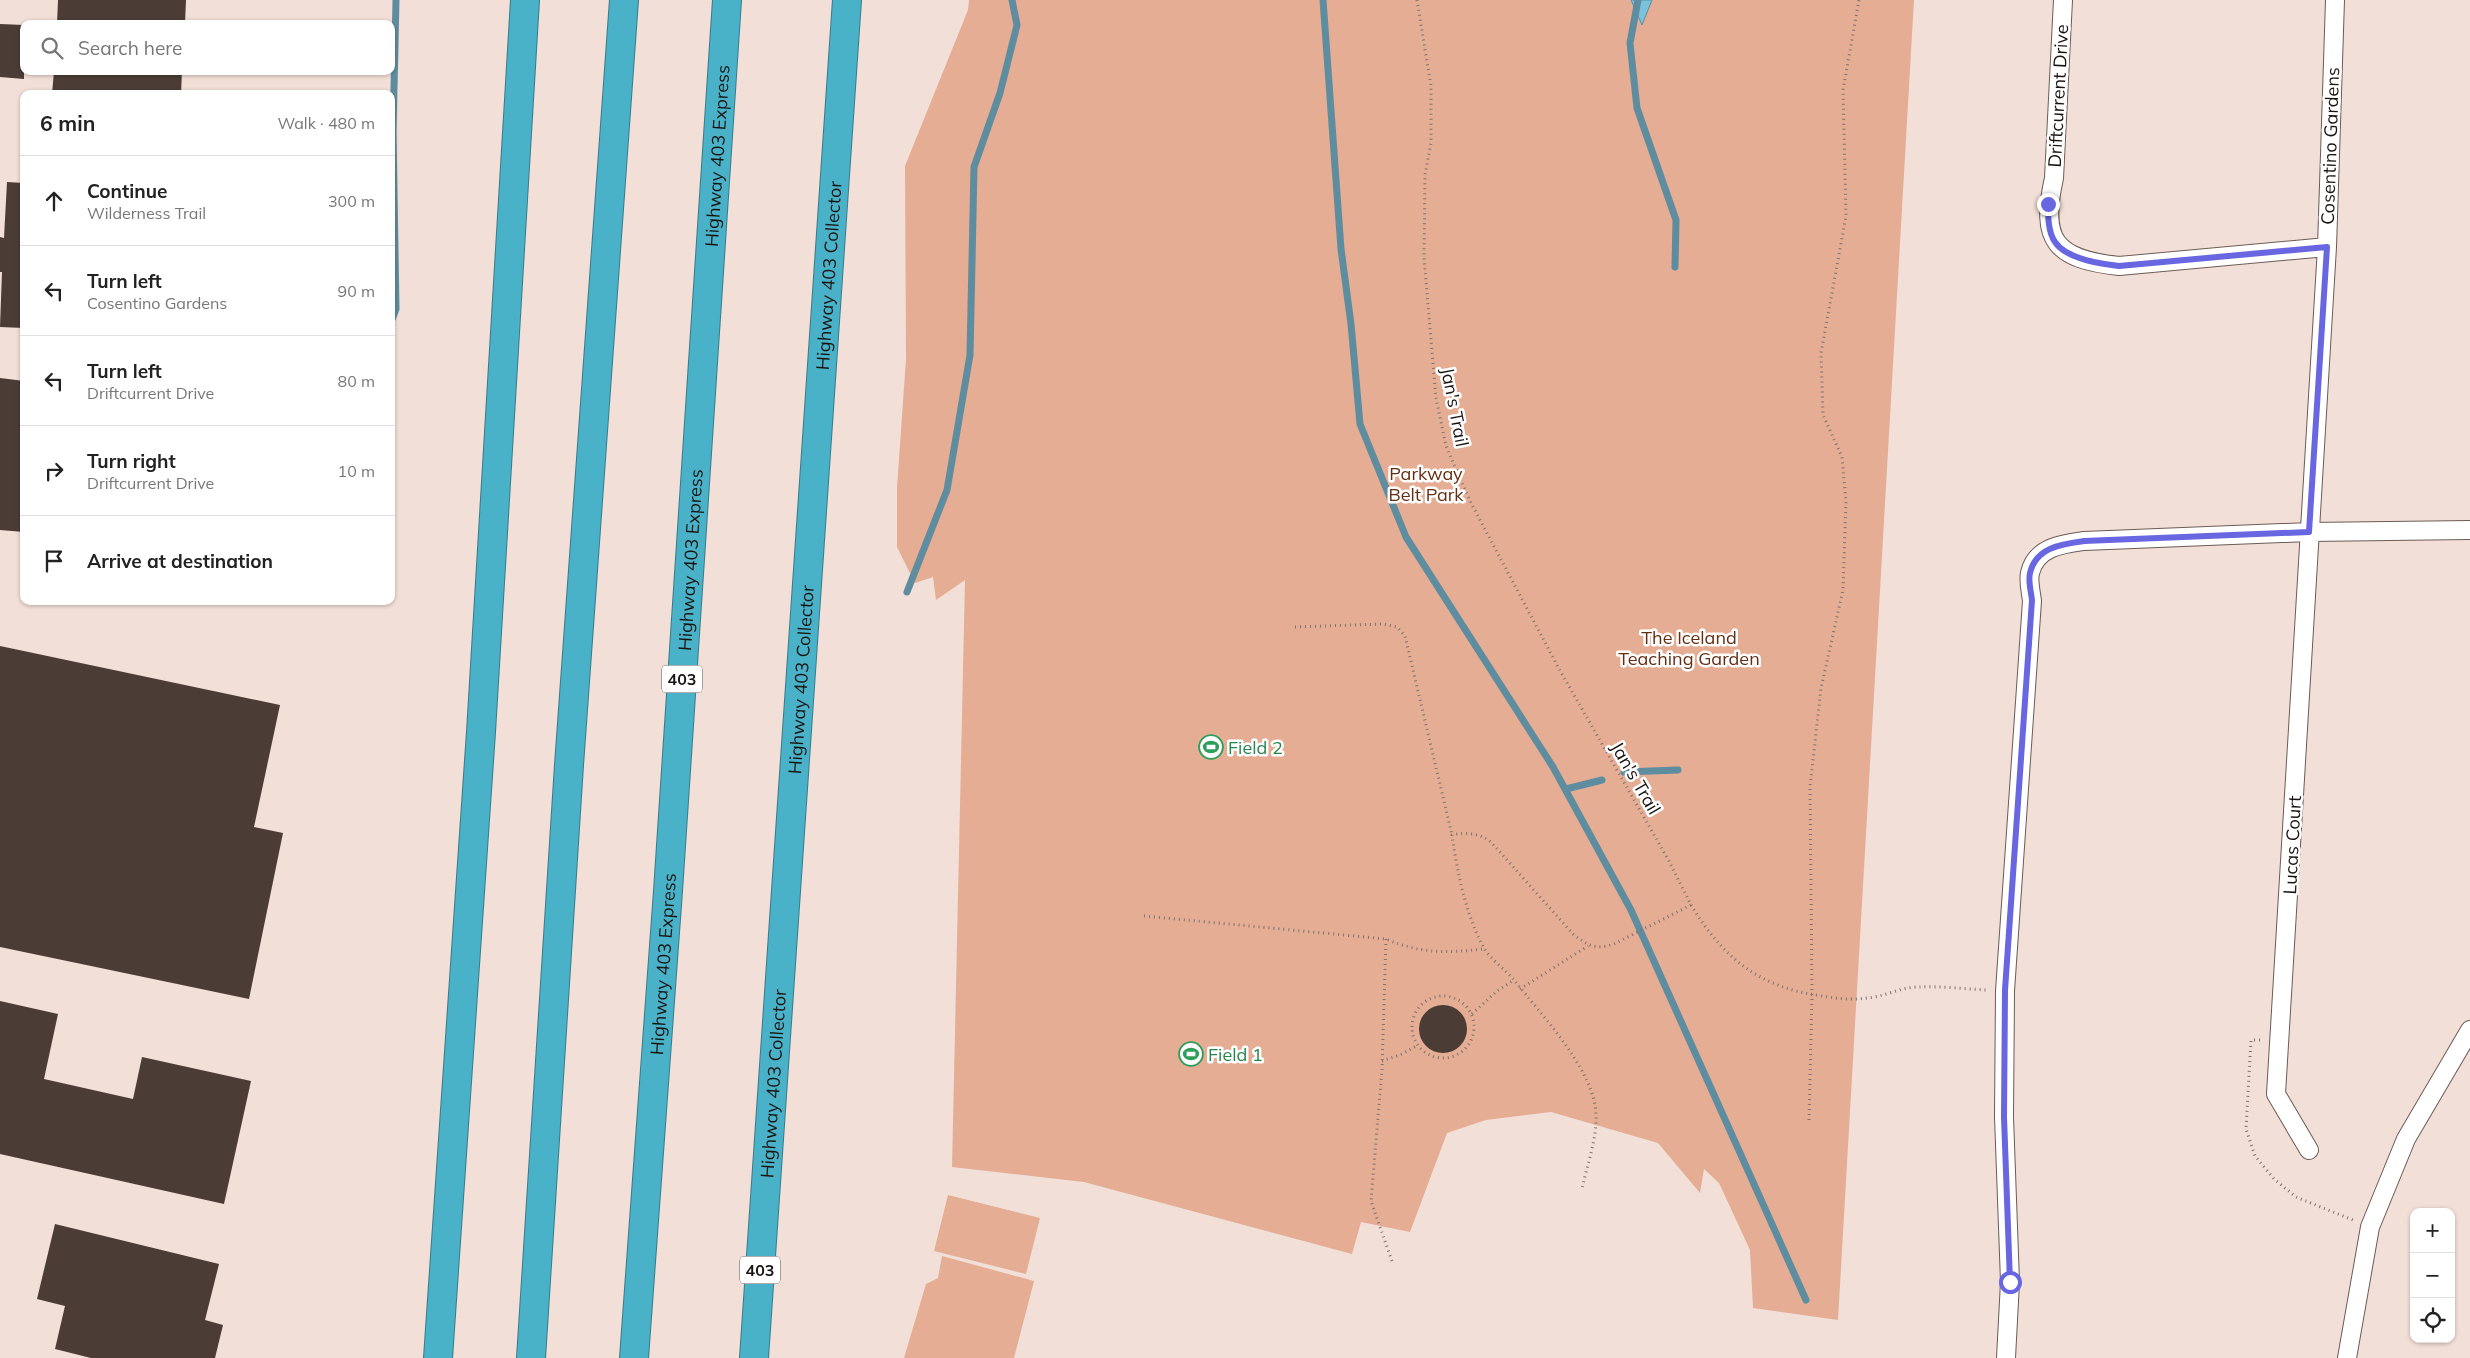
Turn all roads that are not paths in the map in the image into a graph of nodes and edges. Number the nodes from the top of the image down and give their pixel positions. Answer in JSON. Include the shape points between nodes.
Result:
{"nodes":[{"id":1,"x":525,"y":0,"type":"edge"},
{"id":2,"x":624,"y":0,"type":"edge"},
{"id":3,"x":727,"y":0,"type":"edge"},
{"id":4,"x":847,"y":0,"type":"edge"},
{"id":5,"x":2063,"y":0,"type":"edge"},
{"id":6,"x":2335,"y":0,"type":"edge"},
{"id":7,"x":2327,"y":247,"type":"junction"},
{"id":8,"x":2470,"y":530,"type":"edge"},
{"id":9,"x":2309,"y":532,"type":"junction"},
{"id":10,"x":2470,"y":1030,"type":"edge"},
{"id":11,"x":2309,"y":1150,"type":"dead end"},
{"id":12,"x":438,"y":1358,"type":"edge"},
{"id":13,"x":530,"y":1358,"type":"edge"},
{"id":14,"x":634,"y":1358,"type":"edge"},
{"id":15,"x":754,"y":1358,"type":"edge"},
{"id":16,"x":2006,"y":1358,"type":"edge"},
{"id":17,"x":2346,"y":1358,"type":"edge"}],
"edges":[{"from":1,"to":12,"type":"highway","via":[[481,732]]},
{"from":2,"to":13,"type":"highway"},
{"from":3,"to":14,"type":"highway","name":"Highway 403 Express","number":"403"},
{"from":4,"to":15,"type":"highway","name":"Highway 403 Collector","number":"403"},
{"from":5,"to":7,"type":"street","name":"Driftcurrent Drive","via":[[2054,178],[2048,204],[2048,223],[2055,243],[2093,263],[2119,266]]},
{"from":6,"to":7,"type":"street","name":"Cosentino Gardens"},
{"from":7,"to":9,"type":"street","name":"Cosentino Gardens"},
{"from":8,"to":9,"type":"street"},
{"from":9,"to":11,"type":"street","name":"Lucas Court","via":[[2276,1094]]},
{"from":9,"to":16,"type":"street","via":[[2057,544],[2034,564],[2030,574],[2032,600],[2005,990],[2004,1117],[2010,1282]]},
{"from":10,"to":17,"type":"street","via":[[2406,1139],[2370,1227]]}]}
